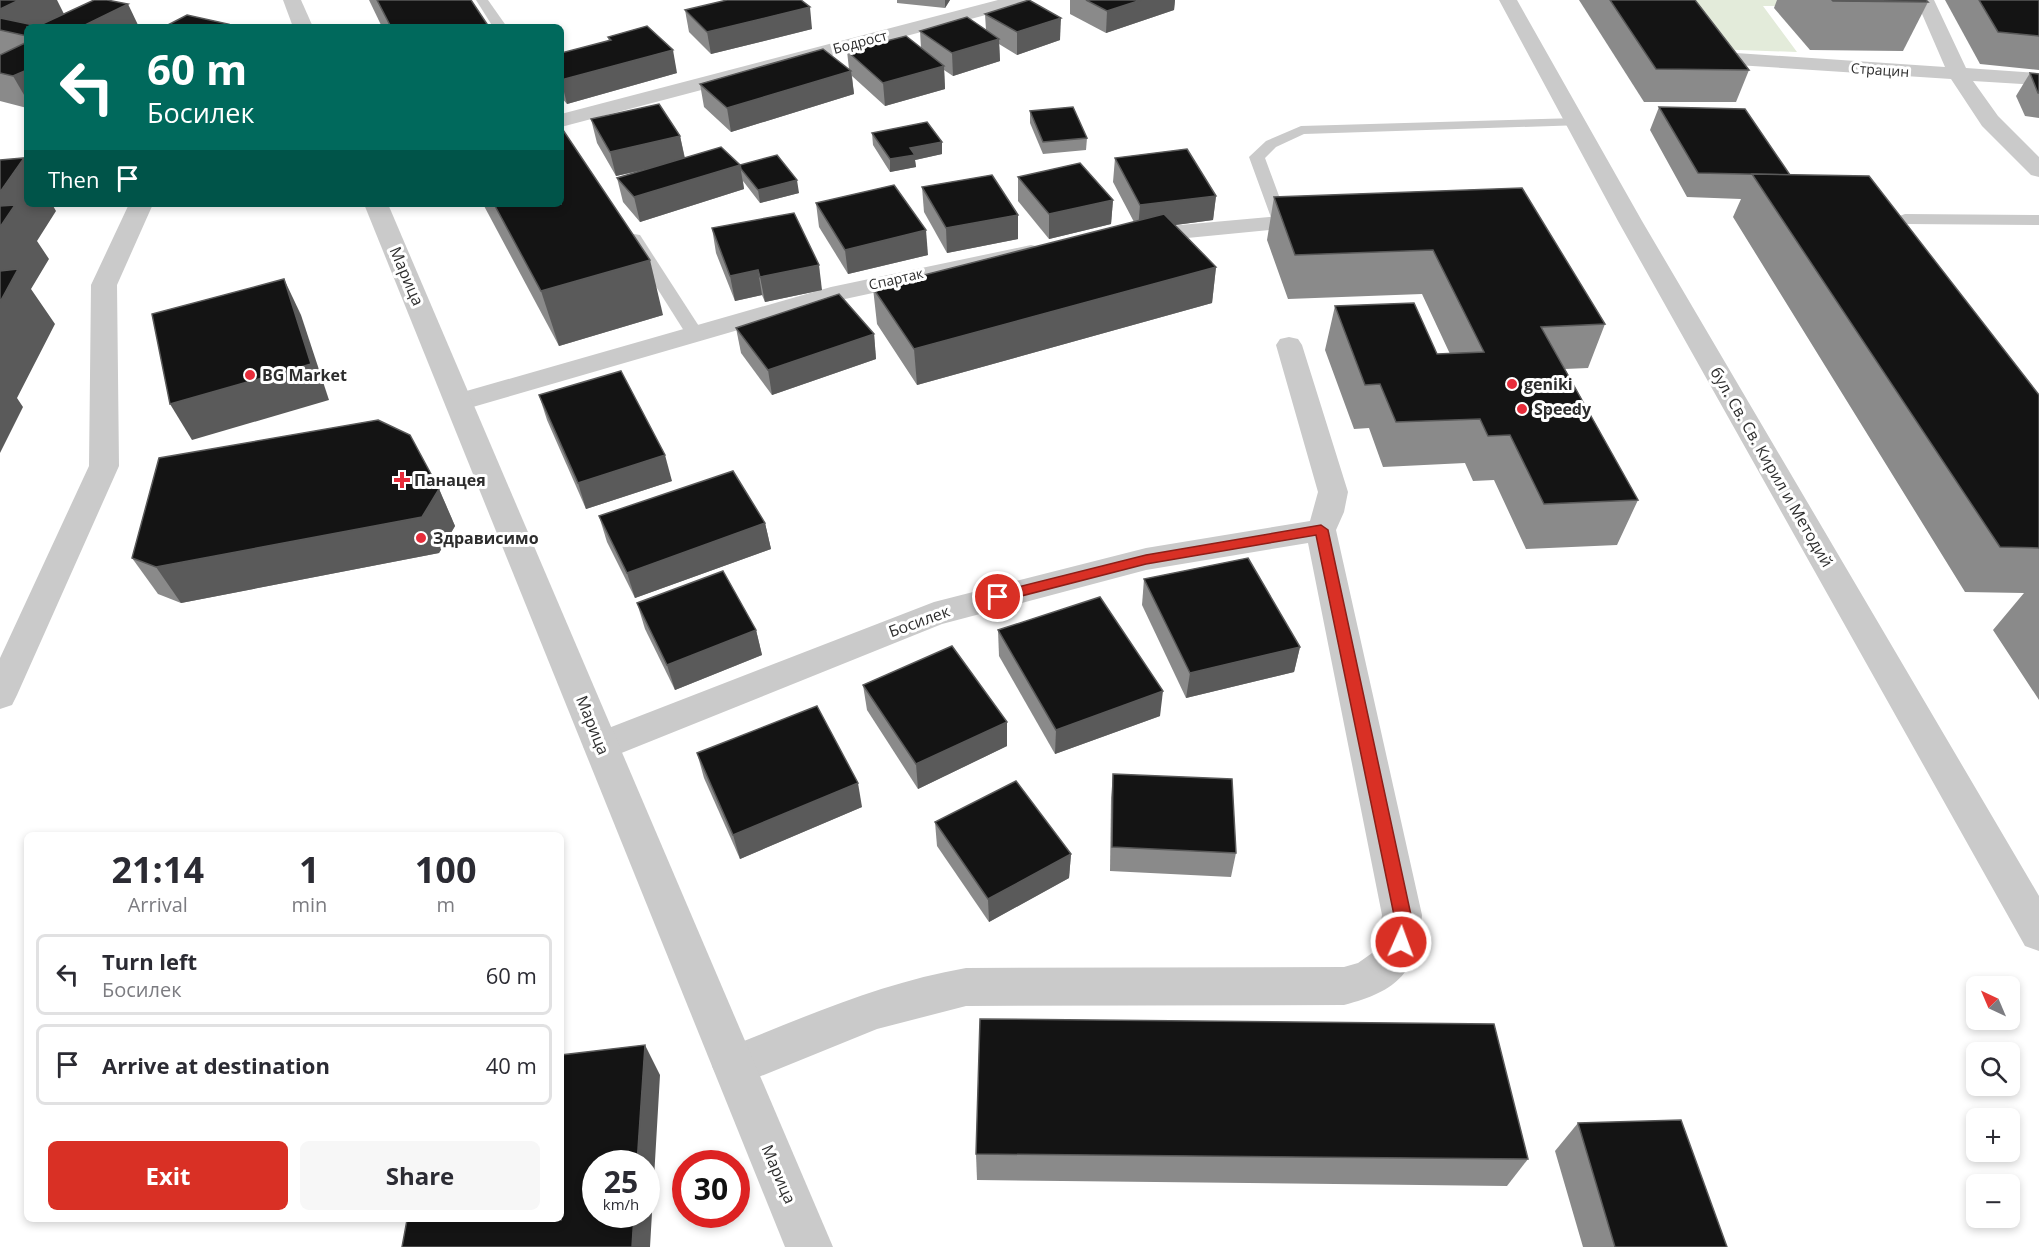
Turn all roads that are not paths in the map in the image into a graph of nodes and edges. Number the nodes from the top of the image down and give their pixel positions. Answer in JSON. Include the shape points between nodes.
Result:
{"nodes":[{"id":1,"x":292,"y":0,"type":"edge"},
{"id":2,"x":482,"y":0,"type":"edge"},
{"id":3,"x":1020,"y":0,"type":"edge"},
{"id":4,"x":1508,"y":0,"type":"edge"},
{"id":5,"x":1925,"y":0,"type":"edge"},
{"id":6,"x":302,"y":24,"type":"edge"},
{"id":7,"x":498,"y":24,"type":"edge"},
{"id":8,"x":1718,"y":54,"type":"edge"},
{"id":9,"x":1959,"y":76,"type":"junction"},
{"id":10,"x":2039,"y":79,"type":"edge"},
{"id":11,"x":564,"y":119,"type":"edge"},
{"id":12,"x":1577,"y":122,"type":"junction"},
{"id":13,"x":2039,"y":170,"type":"edge"},
{"id":14,"x":140,"y":207,"type":"edge"},
{"id":15,"x":377,"y":207,"type":"edge"},
{"id":16,"x":1335,"y":218,"type":"edge"},
{"id":17,"x":2039,"y":220,"type":"edge"},
{"id":18,"x":1281,"y":223,"type":"junction"},
{"id":19,"x":632,"y":235,"type":"edge"},
{"id":20,"x":1107,"y":241,"type":"edge"},
{"id":21,"x":1059,"y":248,"type":"edge"},
{"id":22,"x":1913,"y":257,"type":"edge"},
{"id":23,"x":694,"y":334,"type":"junction"},
{"id":24,"x":1289,"y":345,"type":"dead end"},
{"id":25,"x":459,"y":402,"type":"junction"},
{"id":26,"x":1321,"y":530,"type":"junction"},
{"id":27,"x":0,"y":695,"type":"edge"},
{"id":28,"x":601,"y":746,"type":"junction"},
{"id":29,"x":2039,"y":933,"type":"edge"},
{"id":30,"x":734,"y":1066,"type":"junction"},
{"id":31,"x":809,"y":1247,"type":"edge"}],
"edges":[{"from":1,"to":6,"type":"street"},
{"from":2,"to":7,"type":"lane"},
{"from":3,"to":11,"type":"street","name":"Бодрост"},
{"from":4,"to":12,"type":"street","name":"бул. Св. Св. Кирил и Методий"},
{"from":5,"to":9,"type":"street"},
{"from":8,"to":9,"type":"street","name":"Страцин"},
{"from":9,"to":10,"type":"street","name":"Страцин"},
{"from":9,"to":13,"type":"street","via":[[1990,122]]},
{"from":12,"to":18,"type":"lane","via":[[1301,130],[1271,144],[1257,158]]},
{"from":12,"to":29,"type":"street","name":"бул. Св. Св. Кирил и Методий"},
{"from":14,"to":27,"type":"street","via":[[104,285],[104,466]]},
{"from":15,"to":25,"type":"street","name":"Марица"},
{"from":16,"to":18,"type":"street"},
{"from":17,"to":22,"type":"lane","via":[[1896,222],[1893,229]]},
{"from":18,"to":20,"type":"street"},
{"from":19,"to":23,"type":"lane"},
{"from":21,"to":23,"type":"street","name":"Спартак","via":[[1001,256],[840,292]]},
{"from":23,"to":25,"type":"street","name":"Спартак"},
{"from":24,"to":26,"type":"street","via":[[1333,492]]},
{"from":25,"to":28,"type":"street","name":"Марица"},
{"from":26,"to":28,"type":"street","name":"Босилек","via":[[1146,559],[934,614]]},
{"from":26,"to":30,"type":"street","via":[[1402,915],[1401,942],[1390,963],[1370,981],[1344,986],[966,987],[933,992],[898,1000]]},
{"from":28,"to":30,"type":"street","name":"Марица"},
{"from":30,"to":31,"type":"street","name":"Марица"}]}
